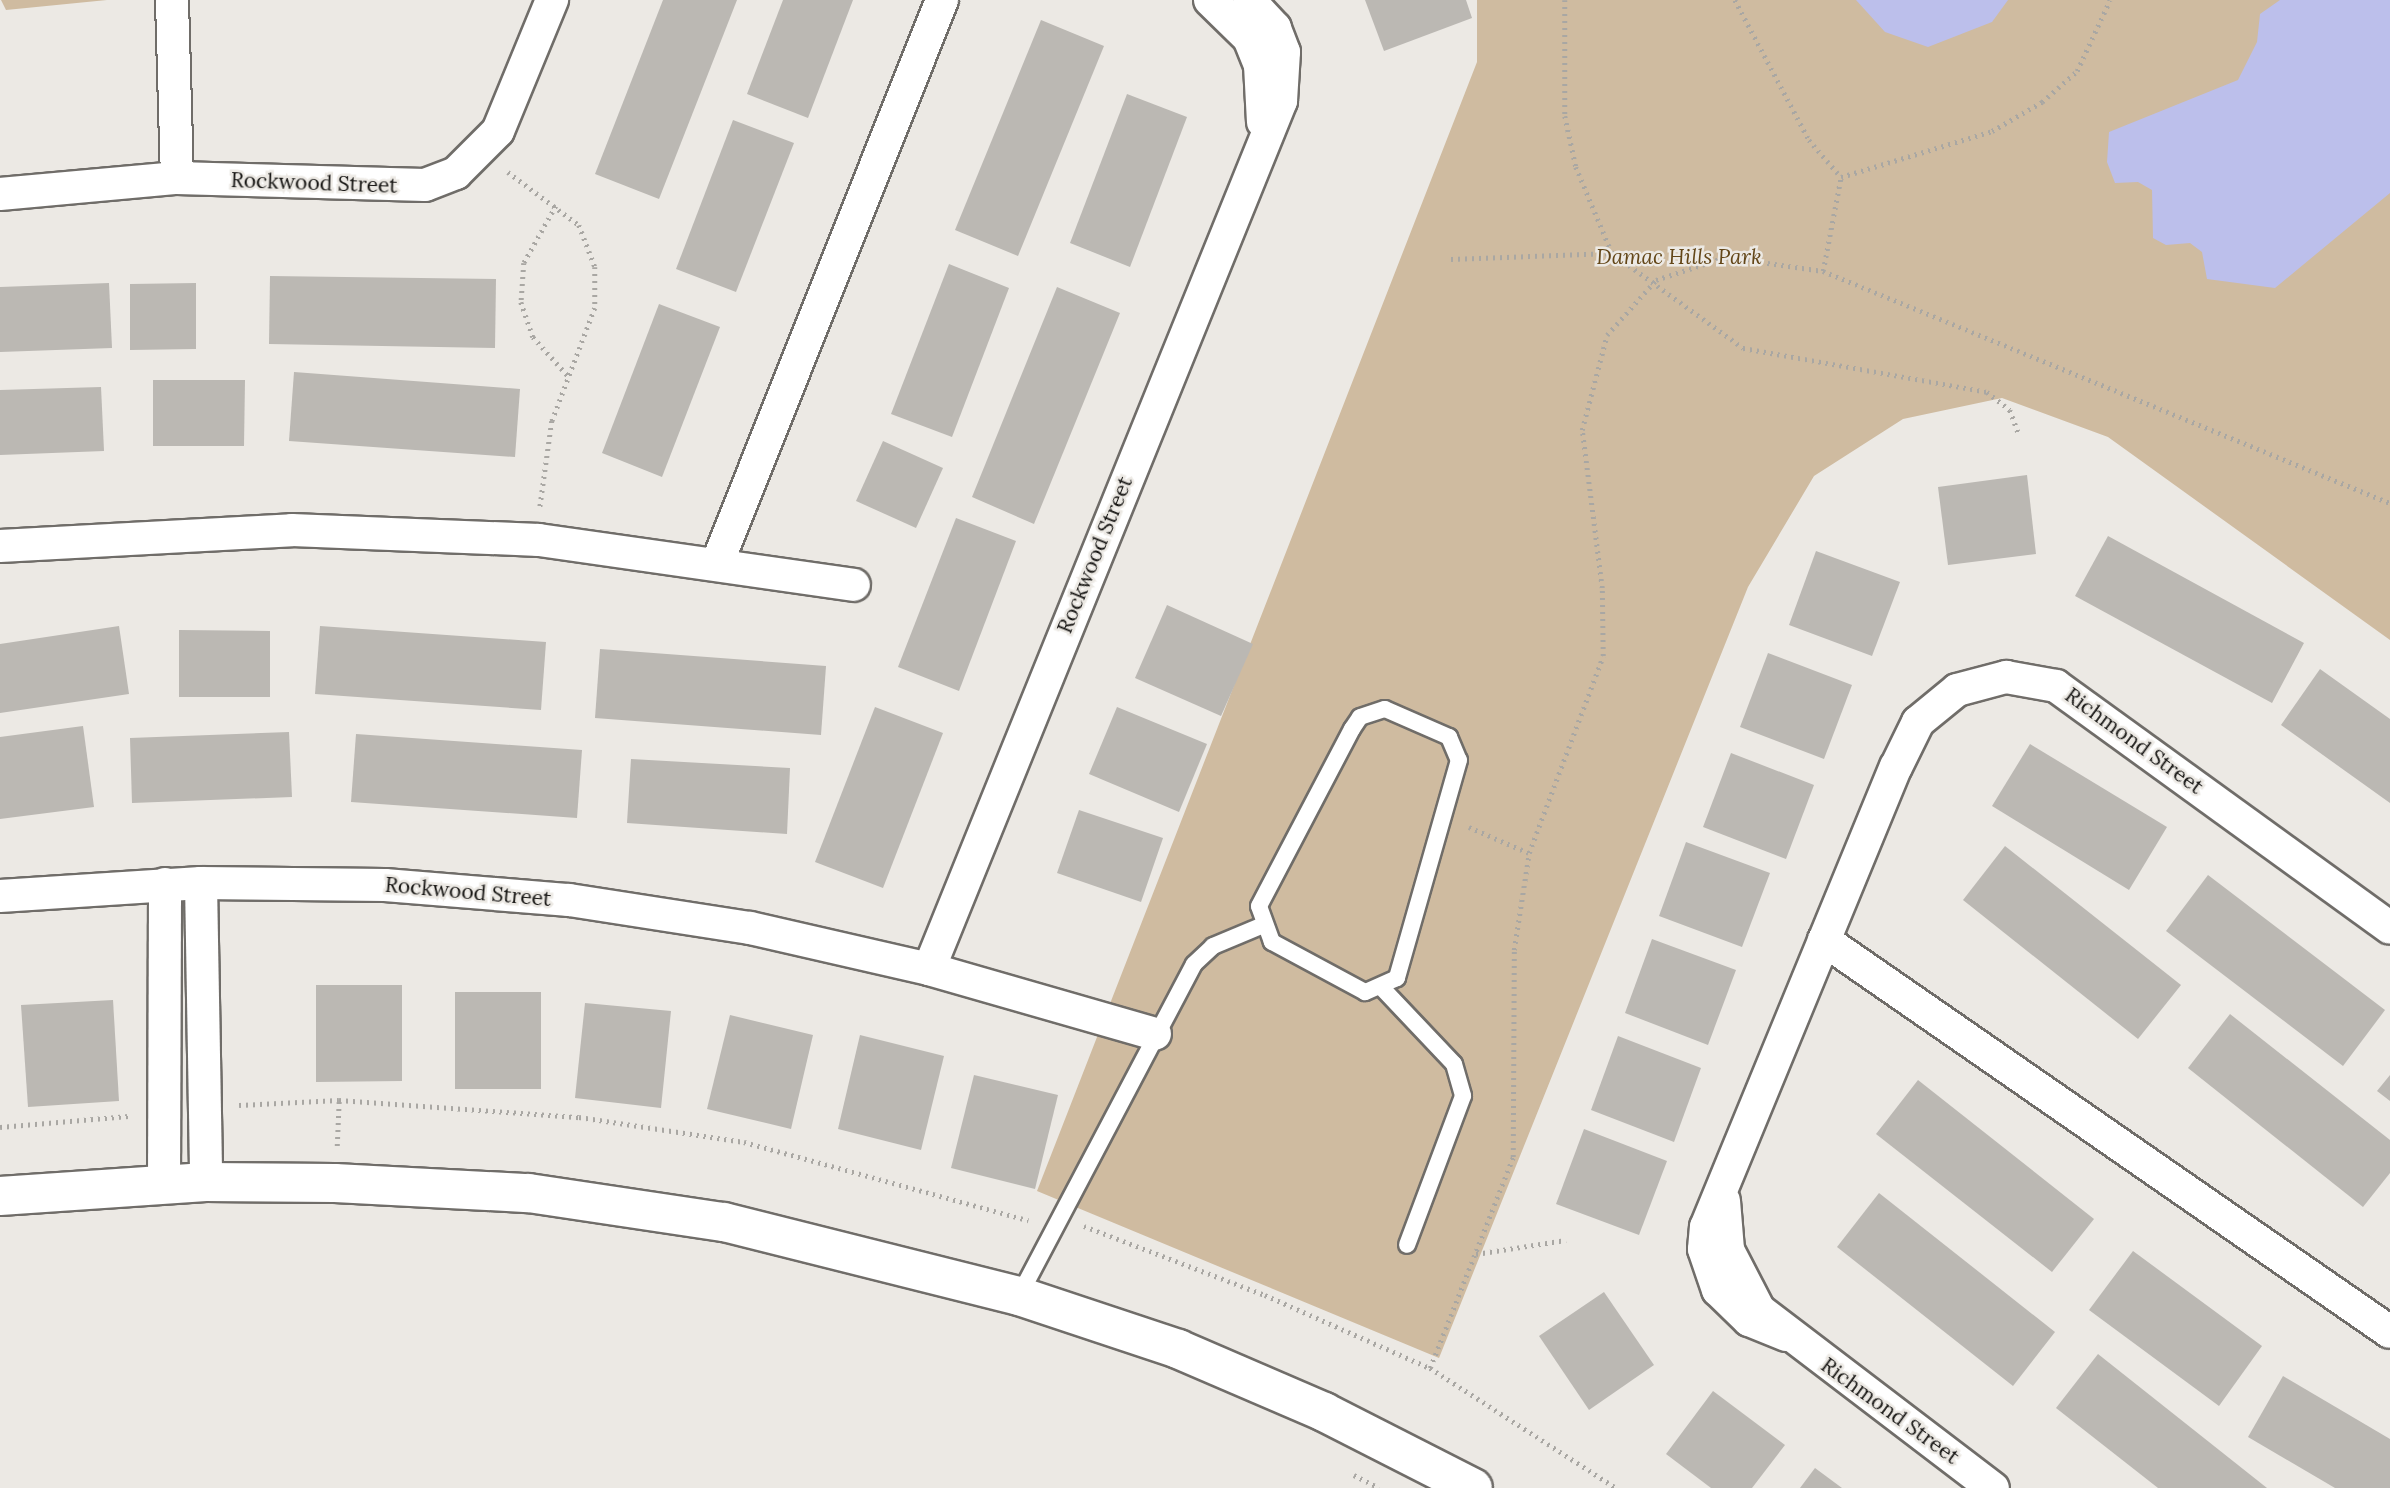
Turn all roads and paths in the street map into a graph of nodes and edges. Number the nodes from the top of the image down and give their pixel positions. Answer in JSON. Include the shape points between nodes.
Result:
{"nodes":[{"id":1,"x":172,"y":0,"type":"edge"},
{"id":2,"x":552,"y":0,"type":"edge"},
{"id":3,"x":942,"y":0,"type":"edge"},
{"id":4,"x":1210,"y":0,"type":"edge"},
{"id":5,"x":1249,"y":0,"type":"edge"},
{"id":6,"x":1565,"y":0,"type":"edge"},
{"id":7,"x":1735,"y":0,"type":"edge"},
{"id":8,"x":2110,"y":0,"type":"edge"},
{"id":9,"x":1262,"y":141,"type":"junction"},
{"id":10,"x":482,"y":153,"type":"junction"},
{"id":11,"x":1841,"y":177,"type":"junction"},
{"id":12,"x":177,"y":178,"type":"junction"},
{"id":13,"x":0,"y":194,"type":"edge"},
{"id":14,"x":556,"y":206,"type":"junction"},
{"id":15,"x":1612,"y":253,"type":"junction"},
{"id":16,"x":1451,"y":259,"type":"dead end"},
{"id":17,"x":1822,"y":271,"type":"junction"},
{"id":18,"x":1656,"y":281,"type":"junction"},
{"id":19,"x":570,"y":378,"type":"junction"},
{"id":20,"x":2018,"y":435,"type":"dead end"},
{"id":21,"x":2390,"y":503,"type":"edge"},
{"id":22,"x":539,"y":540,"type":"junction"},
{"id":23,"x":0,"y":546,"type":"edge"},
{"id":24,"x":718,"y":561,"type":"junction"},
{"id":25,"x":854,"y":585,"type":"dead end"},
{"id":26,"x":1444,"y":817,"type":"junction"},
{"id":27,"x":1529,"y":853,"type":"junction"},
{"id":28,"x":201,"y":883,"type":"junction"},
{"id":29,"x":165,"y":884,"type":"junction"},
{"id":30,"x":0,"y":896,"type":"edge"},
{"id":31,"x":1261,"y":926,"type":"junction"},
{"id":32,"x":2390,"y":928,"type":"edge"},
{"id":33,"x":1824,"y":940,"type":"junction"},
{"id":34,"x":929,"y":969,"type":"junction"},
{"id":35,"x":1383,"y":989,"type":"junction"},
{"id":36,"x":1155,"y":1034,"type":"junction"},
{"id":37,"x":206,"y":1182,"type":"junction"},
{"id":38,"x":335,"y":1182,"type":"junction"},
{"id":39,"x":164,"y":1184,"type":"junction"},
{"id":40,"x":0,"y":1196,"type":"edge"},
{"id":41,"x":1055,"y":1227,"type":"junction"},
{"id":42,"x":1566,"y":1240,"type":"dead end"},
{"id":43,"x":1407,"y":1245,"type":"dead end"},
{"id":44,"x":1475,"y":1254,"type":"junction"},
{"id":45,"x":1019,"y":1296,"type":"junction"},
{"id":46,"x":2390,"y":1332,"type":"edge"},
{"id":47,"x":1430,"y":1368,"type":"junction"},
{"id":48,"x":1345,"y":1470,"type":"dead end"},
{"id":49,"x":1379,"y":1488,"type":"edge"},
{"id":50,"x":1473,"y":1488,"type":"edge"},
{"id":51,"x":1616,"y":1488,"type":"edge"},
{"id":52,"x":1993,"y":1488,"type":"edge"}],
"edges":[{"from":1,"to":12,"type":"street"},
{"from":2,"to":10,"type":"street","name":"Rockwood Street","via":[[498,131]]},
{"from":3,"to":24,"type":"street"},
{"from":4,"to":9,"type":"street","name":"Rockwood Street","via":[[1249,38],[1260,65]]},
{"from":5,"to":9,"type":"street","name":"Rockwood Street","via":[[1275,28],[1284,52],[1281,101]]},
{"from":6,"to":15,"type":"path","via":[[1565,116],[1576,167]]},
{"from":7,"to":11,"type":"path","via":[[1809,140]]},
{"from":8,"to":11,"type":"path","via":[[2077,71],[2042,102],[1992,131]]},
{"from":9,"to":34,"type":"street","name":"Rockwood Street"},
{"from":10,"to":12,"type":"street","name":"Rockwood Street","via":[[456,173],[392,188]]},
{"from":10,"to":14,"type":"path"},
{"from":11,"to":17,"type":"path"},
{"from":12,"to":13,"type":"street","name":"Rockwood Street"},
{"from":14,"to":19,"type":"path","via":[[579,225],[595,267],[595,308]]},
{"from":14,"to":19,"type":"path","via":[[524,263],[521,302],[533,337]]},
{"from":15,"to":16,"type":"path"},
{"from":15,"to":18,"type":"path"},
{"from":17,"to":18,"type":"path","via":[[1726,257]]},
{"from":17,"to":21,"type":"path"},
{"from":18,"to":20,"type":"path","via":[[1743,348],[1987,392],[2010,410]]},
{"from":18,"to":27,"type":"path","via":[[1607,335],[1582,430],[1602,588],[1603,656]]},
{"from":19,"to":22,"type":"path","via":[[545,449]]},
{"from":22,"to":23,"type":"street","via":[[292,530]]},
{"from":22,"to":24,"type":"street"},
{"from":24,"to":25,"type":"street"},
{"from":26,"to":27,"type":"path"},
{"from":26,"to":31,"type":"lane","via":[[1459,760],[1450,737],[1385,709],[1360,717],[1265,887]]},
{"from":26,"to":35,"type":"lane","via":[[1403,961]]},
{"from":27,"to":44,"type":"path","via":[[1514,950],[1513,1157]]},
{"from":28,"to":29,"type":"street","name":"Rockwood Street"},
{"from":28,"to":34,"type":"street","name":"Rockwood Street","via":[[385,885],[569,900],[750,928]]},
{"from":28,"to":37,"type":"street"},
{"from":29,"to":30,"type":"street","name":"Rockwood Street"},
{"from":29,"to":39,"type":"street"},
{"from":31,"to":35,"type":"lane","via":[[1272,942],[1336,978],[1365,992]]},
{"from":31,"to":36,"type":"lane","via":[[1213,946],[1194,964]]},
{"from":32,"to":33,"type":"street","name":"Richmond Street","via":[[2056,686],[2007,677],[1957,690],[1918,722]]},
{"from":33,"to":46,"type":"street"},
{"from":33,"to":52,"type":"street","name":"Richmond Street","via":[[1726,1180],[1724,1227],[1735,1271],[1759,1310],[1786,1335]]},
{"from":34,"to":36,"type":"street","name":"Rockwood Street"},
{"from":35,"to":43,"type":"lane","via":[[1454,1065],[1463,1096]]},
{"from":36,"to":41,"type":"lane"},
{"from":37,"to":38,"type":"street"},
{"from":37,"to":39,"type":"street"},
{"from":38,"to":41,"type":"path","via":[[339,1100],[404,1102],[579,1117],[744,1142]]},
{"from":38,"to":45,"type":"street","via":[[626,1205],[873,1255]]},
{"from":39,"to":40,"type":"street"},
{"from":41,"to":45,"type":"lane"},
{"from":41,"to":47,"type":"path","via":[[1081,1225],[1181,1262]]},
{"from":42,"to":44,"type":"path"},
{"from":44,"to":47,"type":"path"},
{"from":45,"to":50,"type":"street","via":[[1178,1349],[1324,1412]]},
{"from":47,"to":51,"type":"path"},
{"from":48,"to":49,"type":"path"}]}
